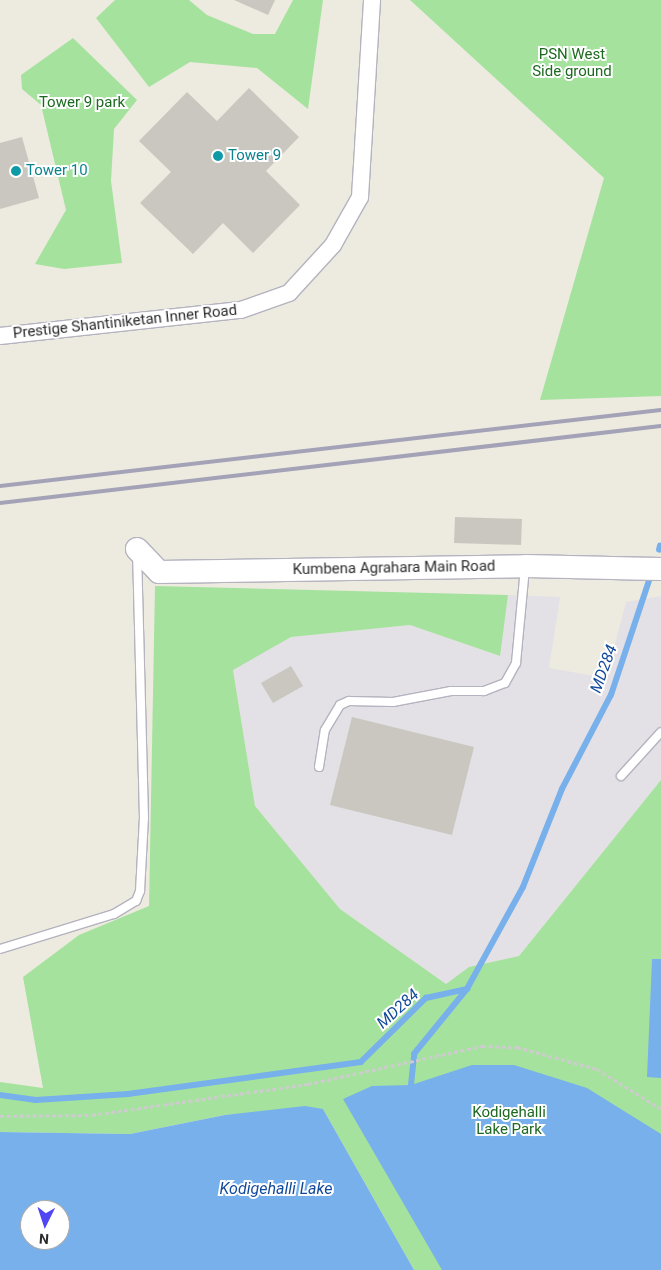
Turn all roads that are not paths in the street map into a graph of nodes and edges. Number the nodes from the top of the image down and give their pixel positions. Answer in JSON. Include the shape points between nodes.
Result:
{"nodes":[{"id":1,"x":372,"y":0,"type":"edge"},
{"id":2,"x":0,"y":336,"type":"edge"},
{"id":3,"x":137,"y":549,"type":"joint"},
{"id":4,"x":526,"y":566,"type":"junction"},
{"id":5,"x":661,"y":569,"type":"edge"},
{"id":6,"x":661,"y":732,"type":"edge"},
{"id":7,"x":319,"y":767,"type":"dead end"},
{"id":8,"x":621,"y":776,"type":"dead end"},
{"id":9,"x":0,"y":949,"type":"edge"}],
"edges":[{"from":1,"to":2,"type":"street","name":"Prestige Shantiniketan Inner Road","via":[[360,197],[333,245],[289,293],[241,310]]},
{"from":3,"to":4,"type":"street","name":"Kumbena Agrahara Main Road","via":[[158,572]]},
{"from":3,"to":9,"type":"lane","via":[[144,818],[140,891],[136,901],[114,914]]},
{"from":4,"to":5,"type":"street","name":"Kumbena Agrahara Main Road"},
{"from":4,"to":7,"type":"lane","via":[[516,663],[505,682],[484,691],[451,691],[394,702],[349,701],[340,705],[325,730]]},
{"from":6,"to":8,"type":"lane"}]}
